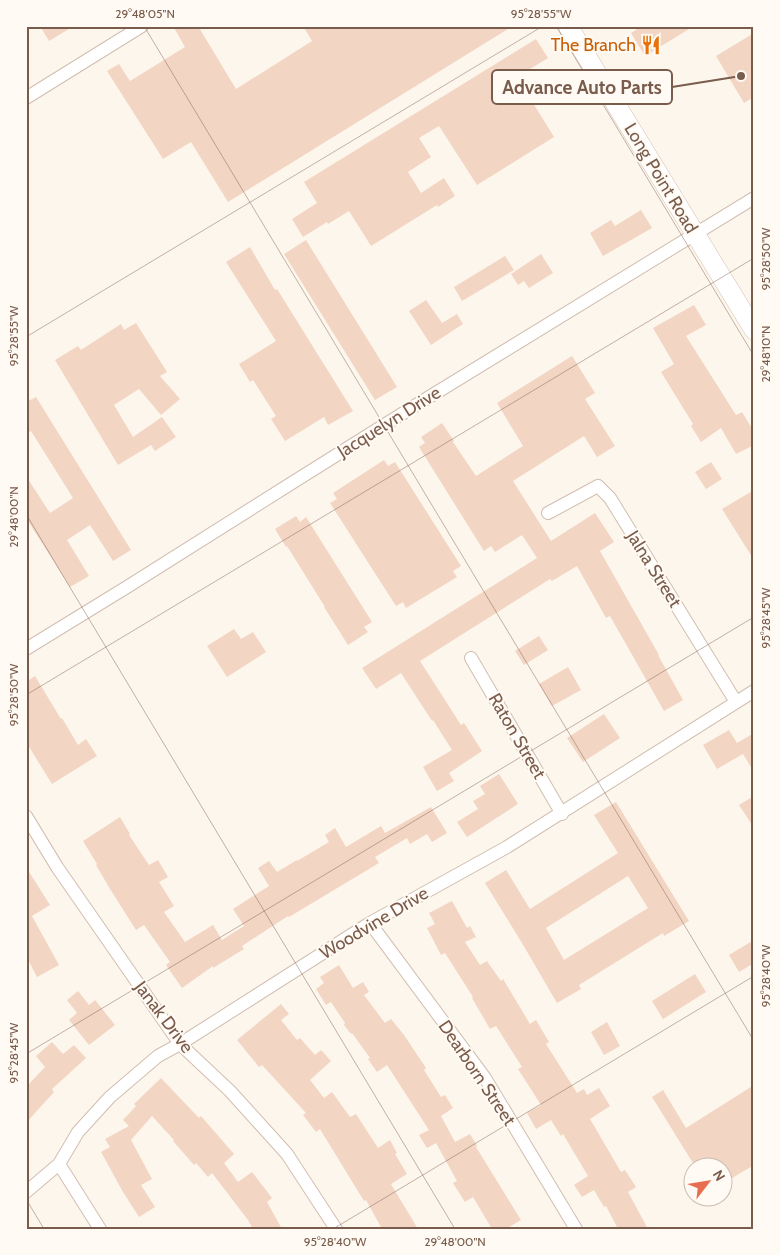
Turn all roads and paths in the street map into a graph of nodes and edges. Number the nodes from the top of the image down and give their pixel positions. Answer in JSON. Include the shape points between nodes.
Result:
{"nodes":[{"id":1,"x":142,"y":26,"type":"edge"},
{"id":2,"x":568,"y":26,"type":"edge"},
{"id":3,"x":26,"y":98,"type":"edge"},
{"id":4,"x":754,"y":198,"type":"edge"},
{"id":5,"x":695,"y":234,"type":"junction"},
{"id":6,"x":754,"y":330,"type":"edge"},
{"id":7,"x":548,"y":513,"type":"dead end"},
{"id":8,"x":26,"y":649,"type":"edge"},
{"id":9,"x":471,"y":658,"type":"dead end"},
{"id":10,"x":754,"y":691,"type":"edge"},
{"id":11,"x":736,"y":702,"type":"junction"},
{"id":12,"x":562,"y":814,"type":"junction"},
{"id":13,"x":26,"y":816,"type":"edge"},
{"id":14,"x":370,"y":924,"type":"junction"},
{"id":15,"x":180,"y":1044,"type":"junction"},
{"id":16,"x":59,"y":1164,"type":"junction"},
{"id":17,"x":26,"y":1192,"type":"edge"},
{"id":18,"x":100,"y":1229,"type":"edge"},
{"id":19,"x":336,"y":1229,"type":"edge"},
{"id":20,"x":576,"y":1229,"type":"edge"}],
"edges":[{"from":1,"to":3,"type":"street"},
{"from":2,"to":5,"type":"main road","name":"Long Point Road"},
{"from":4,"to":5,"type":"street","name":"Jacquelyn Drive"},
{"from":5,"to":6,"type":"main road","name":"Long Point Road"},
{"from":5,"to":8,"type":"street","name":"Jacquelyn Drive"},
{"from":7,"to":11,"type":"street","name":"Jalna Street","via":[[598,486],[610,498]]},
{"from":9,"to":12,"type":"street","name":"Raton Street"},
{"from":10,"to":11,"type":"street","name":"Woodvine Drive"},
{"from":11,"to":12,"type":"street","name":"Woodvine Drive"},
{"from":12,"to":14,"type":"street","name":"Woodvine Drive"},
{"from":13,"to":15,"type":"street","name":"Janak Drive","via":[[57,867]]},
{"from":14,"to":15,"type":"street","name":"Woodvine Drive"},
{"from":14,"to":20,"type":"street","name":"Dearborn Street","via":[[485,1078]]},
{"from":15,"to":16,"type":"street","name":"Woodvine Drive","via":[[158,1056],[110,1097],[78,1132]]},
{"from":15,"to":19,"type":"street","name":"Janak Drive","via":[[230,1091],[287,1154]]},
{"from":16,"to":17,"type":"street","name":"Woodvine Drive"},
{"from":16,"to":18,"type":"street"}]}
